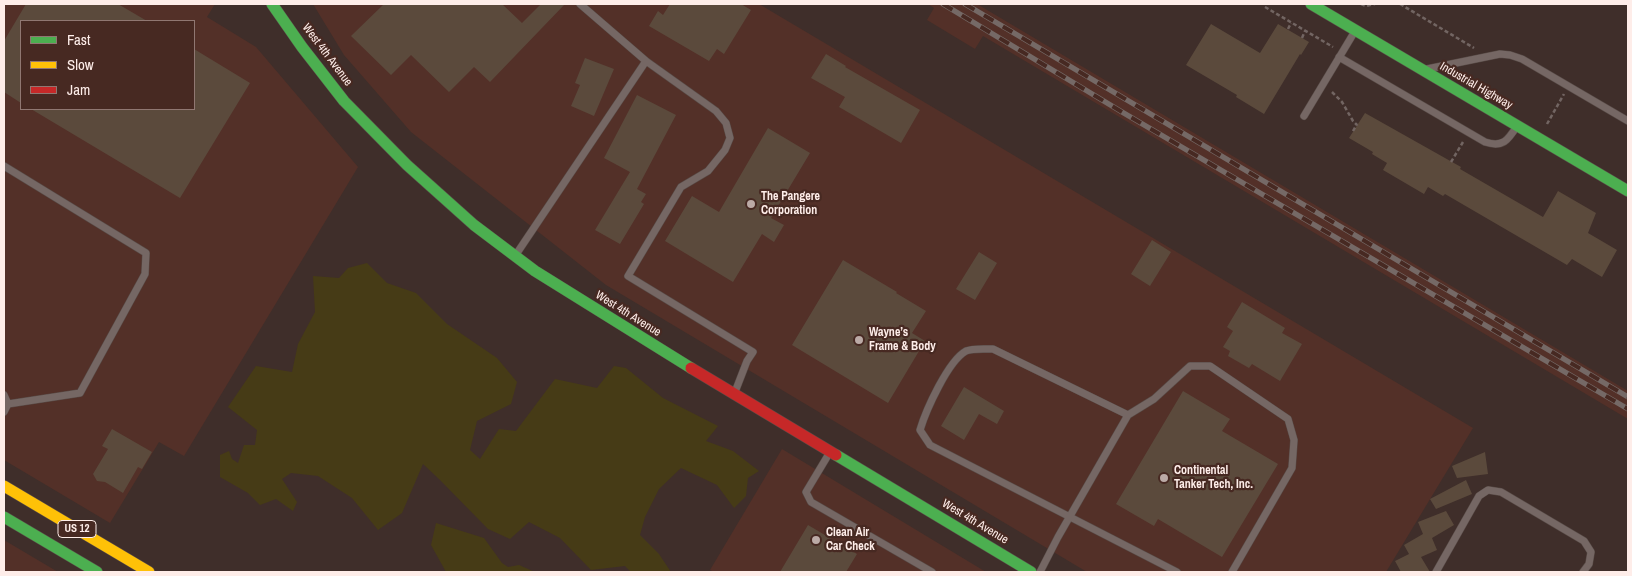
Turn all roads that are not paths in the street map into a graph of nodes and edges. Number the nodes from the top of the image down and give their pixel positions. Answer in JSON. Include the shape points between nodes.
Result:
{"nodes":[{"id":1,"x":272,"y":4,"type":"edge"},
{"id":2,"x":580,"y":4,"type":"edge"},
{"id":3,"x":1311,"y":4,"type":"edge"},
{"id":4,"x":1356,"y":30,"type":"junction"},
{"id":5,"x":1341,"y":55,"type":"junction"},
{"id":6,"x":646,"y":61,"type":"junction"},
{"id":7,"x":1422,"y":70,"type":"junction"},
{"id":8,"x":1304,"y":116,"type":"dead end"},
{"id":9,"x":1628,"y":121,"type":"edge"},
{"id":10,"x":1517,"y":126,"type":"junction"},
{"id":11,"x":4,"y":166,"type":"edge"},
{"id":12,"x":1628,"y":192,"type":"edge"},
{"id":13,"x":515,"y":256,"type":"junction"},
{"id":14,"x":734,"y":394,"type":"junction"},
{"id":15,"x":4,"y":395,"type":"edge"},
{"id":16,"x":8,"y":404,"type":"junction"},
{"id":17,"x":4,"y":412,"type":"edge"},
{"id":18,"x":1128,"y":415,"type":"junction"},
{"id":19,"x":830,"y":452,"type":"junction"},
{"id":20,"x":4,"y":486,"type":"edge"},
{"id":21,"x":4,"y":517,"type":"edge"},
{"id":22,"x":1069,"y":517,"type":"junction"},
{"id":23,"x":97,"y":572,"type":"edge"},
{"id":24,"x":149,"y":572,"type":"edge"},
{"id":25,"x":932,"y":572,"type":"edge"},
{"id":26,"x":1031,"y":572,"type":"edge"},
{"id":27,"x":1040,"y":572,"type":"edge"},
{"id":28,"x":1177,"y":572,"type":"edge"},
{"id":29,"x":1232,"y":572,"type":"edge"},
{"id":30,"x":1436,"y":572,"type":"edge"},
{"id":31,"x":1584,"y":572,"type":"edge"}],
"edges":[{"from":1,"to":13,"type":"main road","name":"West 4th Avenue","via":[[344,101],[407,165],[474,225]]},
{"from":2,"to":6,"type":"lane"},
{"from":3,"to":4,"type":"main road","name":"Industrial Highway"},
{"from":4,"to":5,"type":"lane"},
{"from":4,"to":7,"type":"main road","name":"Industrial Highway"},
{"from":5,"to":8,"type":"lane"},
{"from":5,"to":10,"type":"lane","via":[[1484,142],[1500,144],[1508,140]]},
{"from":6,"to":13,"type":"lane"},
{"from":6,"to":14,"type":"lane","via":[[716,111],[726,123],[730,138],[708,171],[681,187],[628,276],[753,352]]},
{"from":7,"to":9,"type":"lane","via":[[1488,56],[1516,56]]},
{"from":7,"to":10,"type":"main road","name":"Industrial Highway"},
{"from":10,"to":12,"type":"main road","name":"Industrial Highway"},
{"from":11,"to":16,"type":"lane","via":[[146,252],[145,274],[80,393]]},
{"from":13,"to":14,"type":"main road","name":"West 4th Avenue","via":[[634,334]]},
{"from":14,"to":19,"type":"main road","name":"West 4th Avenue"},
{"from":15,"to":16,"type":"lane"},
{"from":16,"to":17,"type":"lane"},
{"from":18,"to":22,"type":"lane"},
{"from":18,"to":22,"type":"lane","via":[[992,349],[968,350],[955,359],[925,413],[920,430],[930,445]]},
{"from":18,"to":29,"type":"lane","via":[[1154,399],[1190,366],[1210,366],[1288,419],[1294,440],[1292,468]]},
{"from":19,"to":25,"type":"lane","via":[[806,492],[811,502]]},
{"from":19,"to":26,"type":"main road","name":"West 4th Avenue"},
{"from":20,"to":24,"type":"main road","number":"US 12","via":[[129,564]]},
{"from":21,"to":23,"type":"main road","number":"US 12"},
{"from":22,"to":27,"type":"lane"},
{"from":22,"to":28,"type":"lane"},
{"from":30,"to":31,"type":"lane","via":[[1479,496],[1488,490],[1501,492],[1584,541],[1591,552]]}]}
